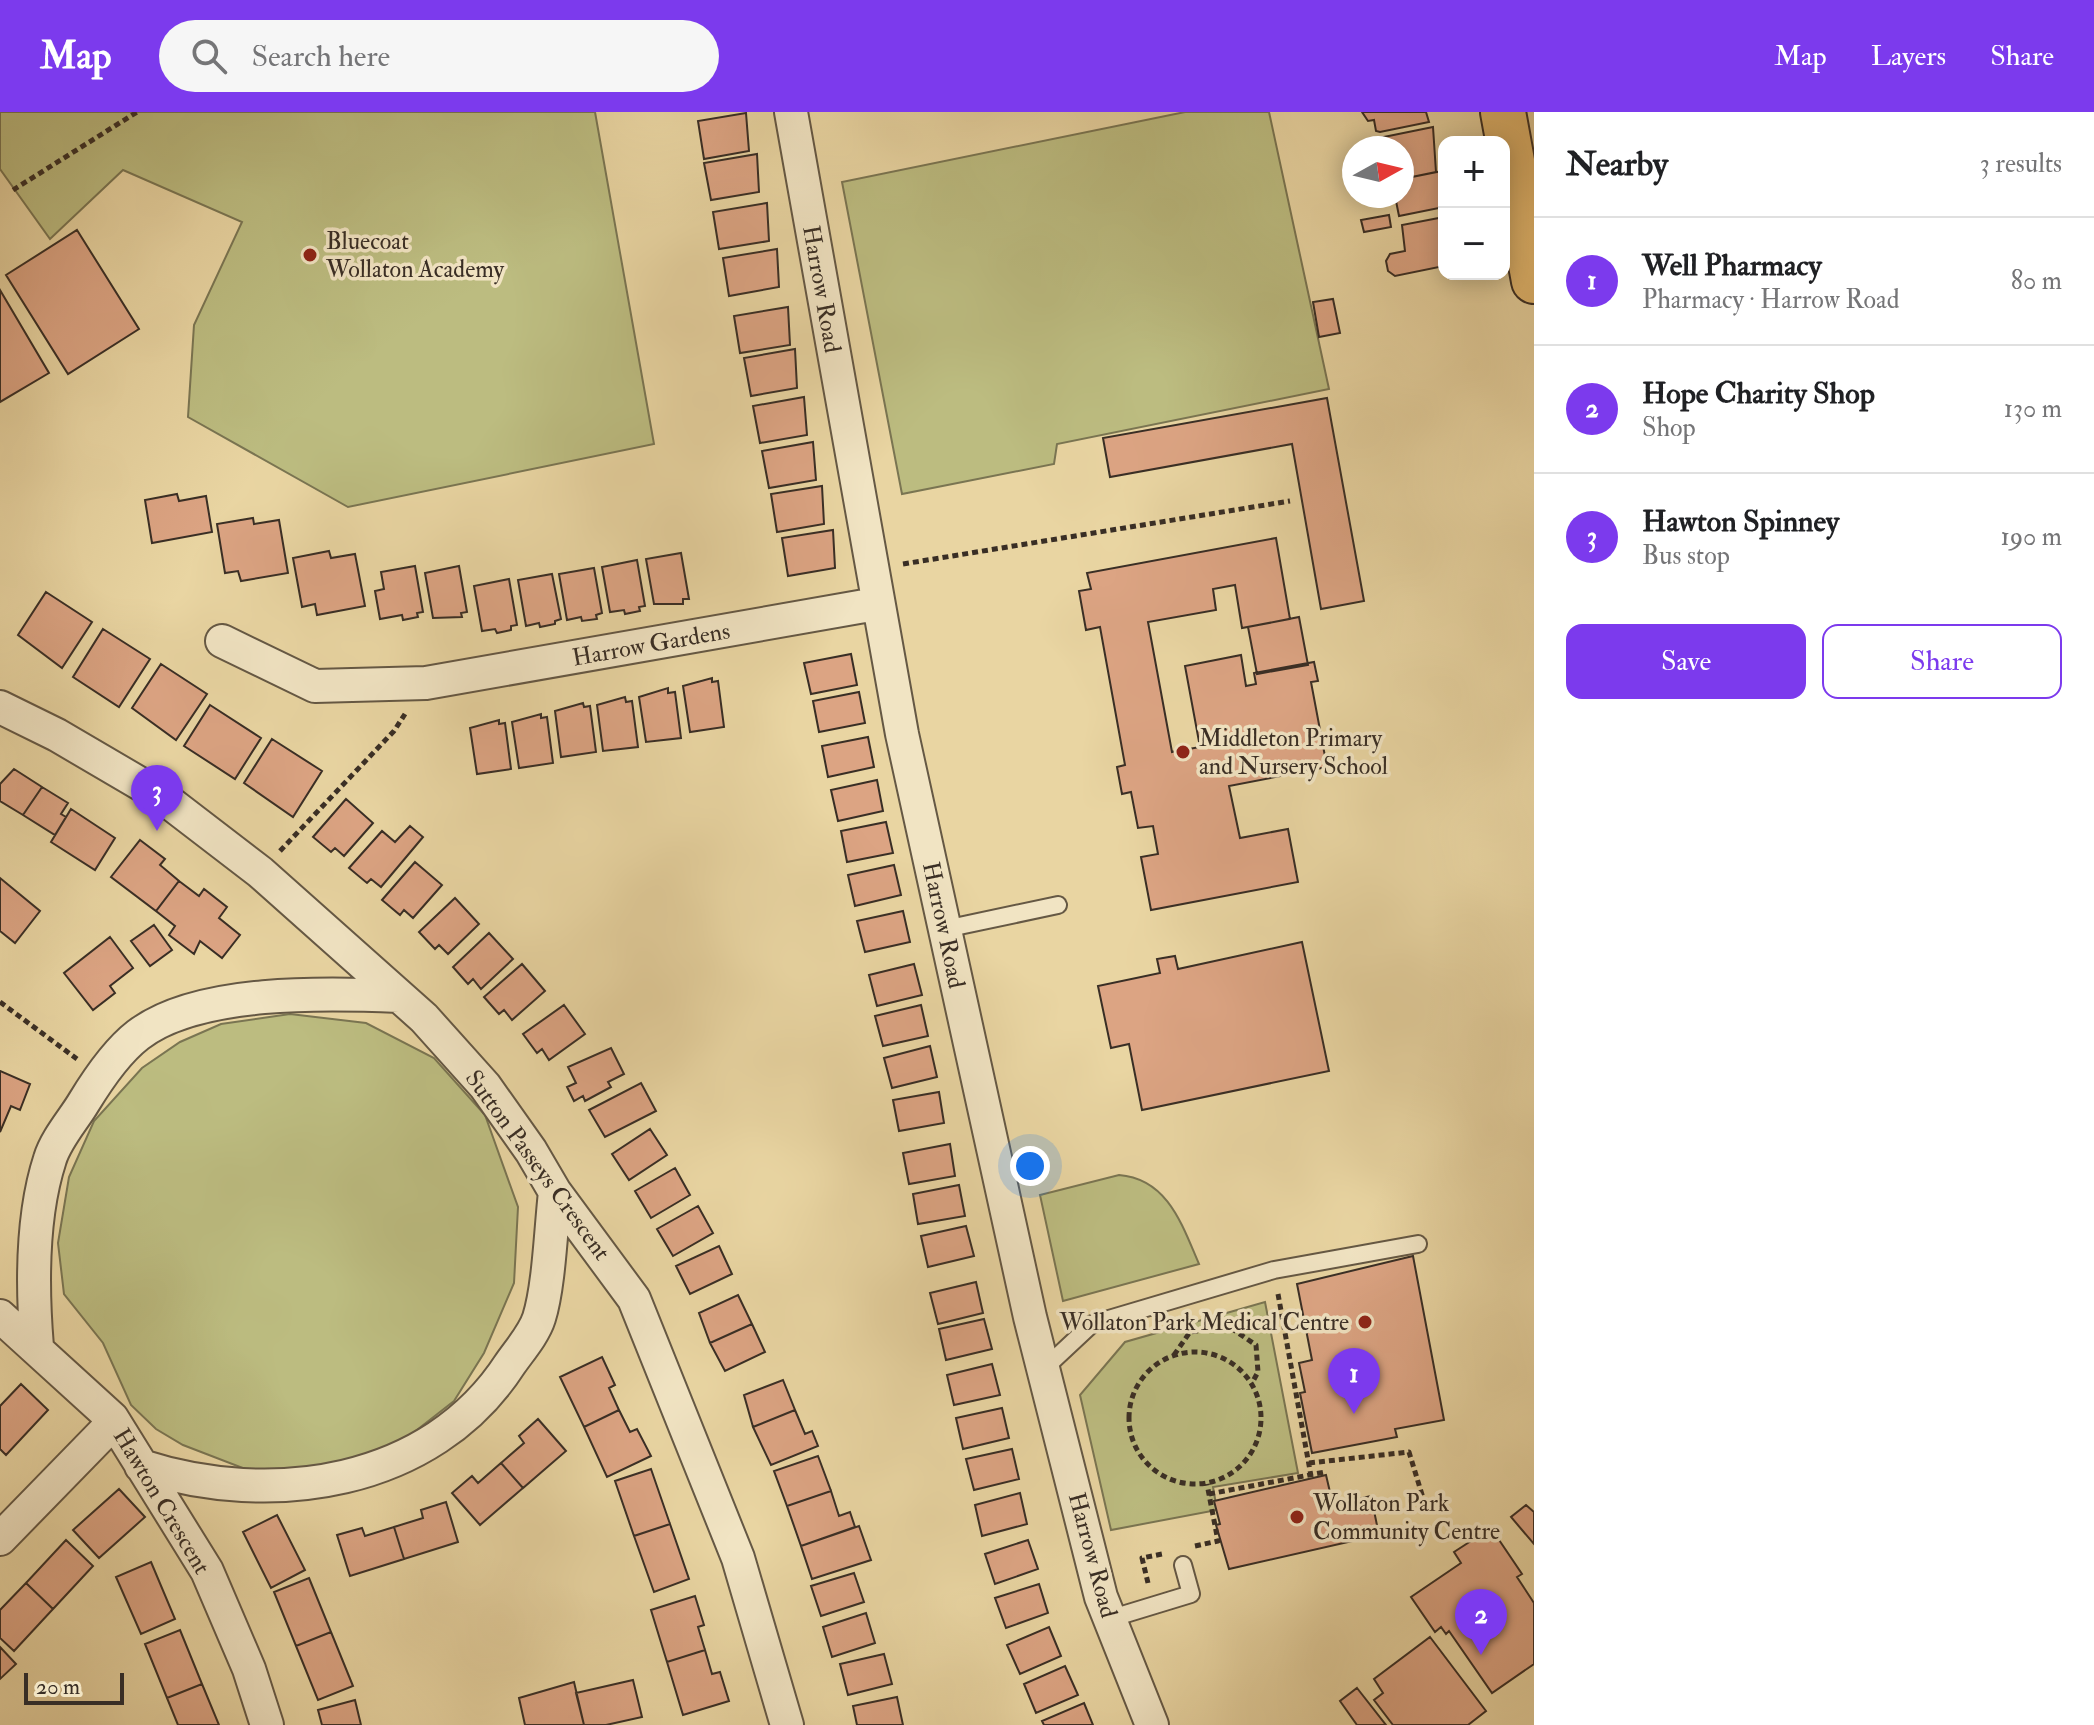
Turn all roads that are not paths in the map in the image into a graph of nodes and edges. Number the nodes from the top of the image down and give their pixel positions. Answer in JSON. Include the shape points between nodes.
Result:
{"nodes":[{"id":1,"x":791,"y":112,"type":"edge"},
{"id":2,"x":1503,"y":112,"type":"edge"},
{"id":3,"x":1534,"y":281,"type":"edge"},
{"id":4,"x":874,"y":589,"type":"junction"},
{"id":5,"x":222,"y":641,"type":"dead end"},
{"id":6,"x":0,"y":707,"type":"edge"},
{"id":7,"x":1058,"y":905,"type":"dead end"},
{"id":8,"x":945,"y":929,"type":"junction"},
{"id":9,"x":399,"y":996,"type":"junction"},
{"id":10,"x":555,"y":1192,"type":"junction"},
{"id":11,"x":1418,"y":1244,"type":"dead end"},
{"id":12,"x":0,"y":1316,"type":"edge"},
{"id":13,"x":37,"y":1347,"type":"junction"},
{"id":14,"x":1046,"y":1367,"type":"junction"},
{"id":15,"x":114,"y":1422,"type":"junction"},
{"id":16,"x":141,"y":1466,"type":"junction"},
{"id":17,"x":0,"y":1539,"type":"edge"},
{"id":18,"x":1183,"y":1565,"type":"dead end"},
{"id":19,"x":1109,"y":1619,"type":"junction"},
{"id":20,"x":267,"y":1725,"type":"edge"},
{"id":21,"x":787,"y":1725,"type":"edge"},
{"id":22,"x":1152,"y":1725,"type":"edge"}],
"edges":[{"from":1,"to":4,"type":"street","name":"Harrow Road"},
{"from":2,"to":3,"type":"main road"},
{"from":4,"to":5,"type":"street","name":"Harrow Gardens","via":[[426,683],[315,686]]},
{"from":4,"to":8,"type":"street","name":"Harrow Road"},
{"from":6,"to":9,"type":"street","name":"Sutton Passeys Crescent","via":[[161,796],[260,872]]},
{"from":7,"to":8,"type":"lane"},
{"from":8,"to":14,"type":"street","name":"Harrow Road","via":[[1030,1317]]},
{"from":9,"to":10,"type":"street","name":"Sutton Passeys Crescent","via":[[485,1086]]},
{"from":9,"to":13,"type":"street","via":[[263,996],[189,1011],[138,1035],[100,1076],[50,1157],[36,1231]]},
{"from":10,"to":16,"type":"street","via":[[539,1320],[496,1386],[448,1431],[388,1466],[302,1484],[223,1486]]},
{"from":10,"to":21,"type":"street","name":"Sutton Passeys Crescent","via":[[634,1299],[738,1558]]},
{"from":11,"to":14,"type":"lane","via":[[1274,1270],[1092,1324]]},
{"from":12,"to":13,"type":"street","name":"Hawton Crescent"},
{"from":13,"to":15,"type":"street","name":"Hawton Crescent"},
{"from":14,"to":19,"type":"street","name":"Harrow Road"},
{"from":15,"to":16,"type":"street","name":"Hawton Crescent"},
{"from":15,"to":17,"type":"street"},
{"from":16,"to":20,"type":"street","name":"Hawton Crescent","via":[[207,1571]]},
{"from":18,"to":19,"type":"lane","via":[[1191,1594]]},
{"from":19,"to":22,"type":"street","name":"Harrow Road"}]}
